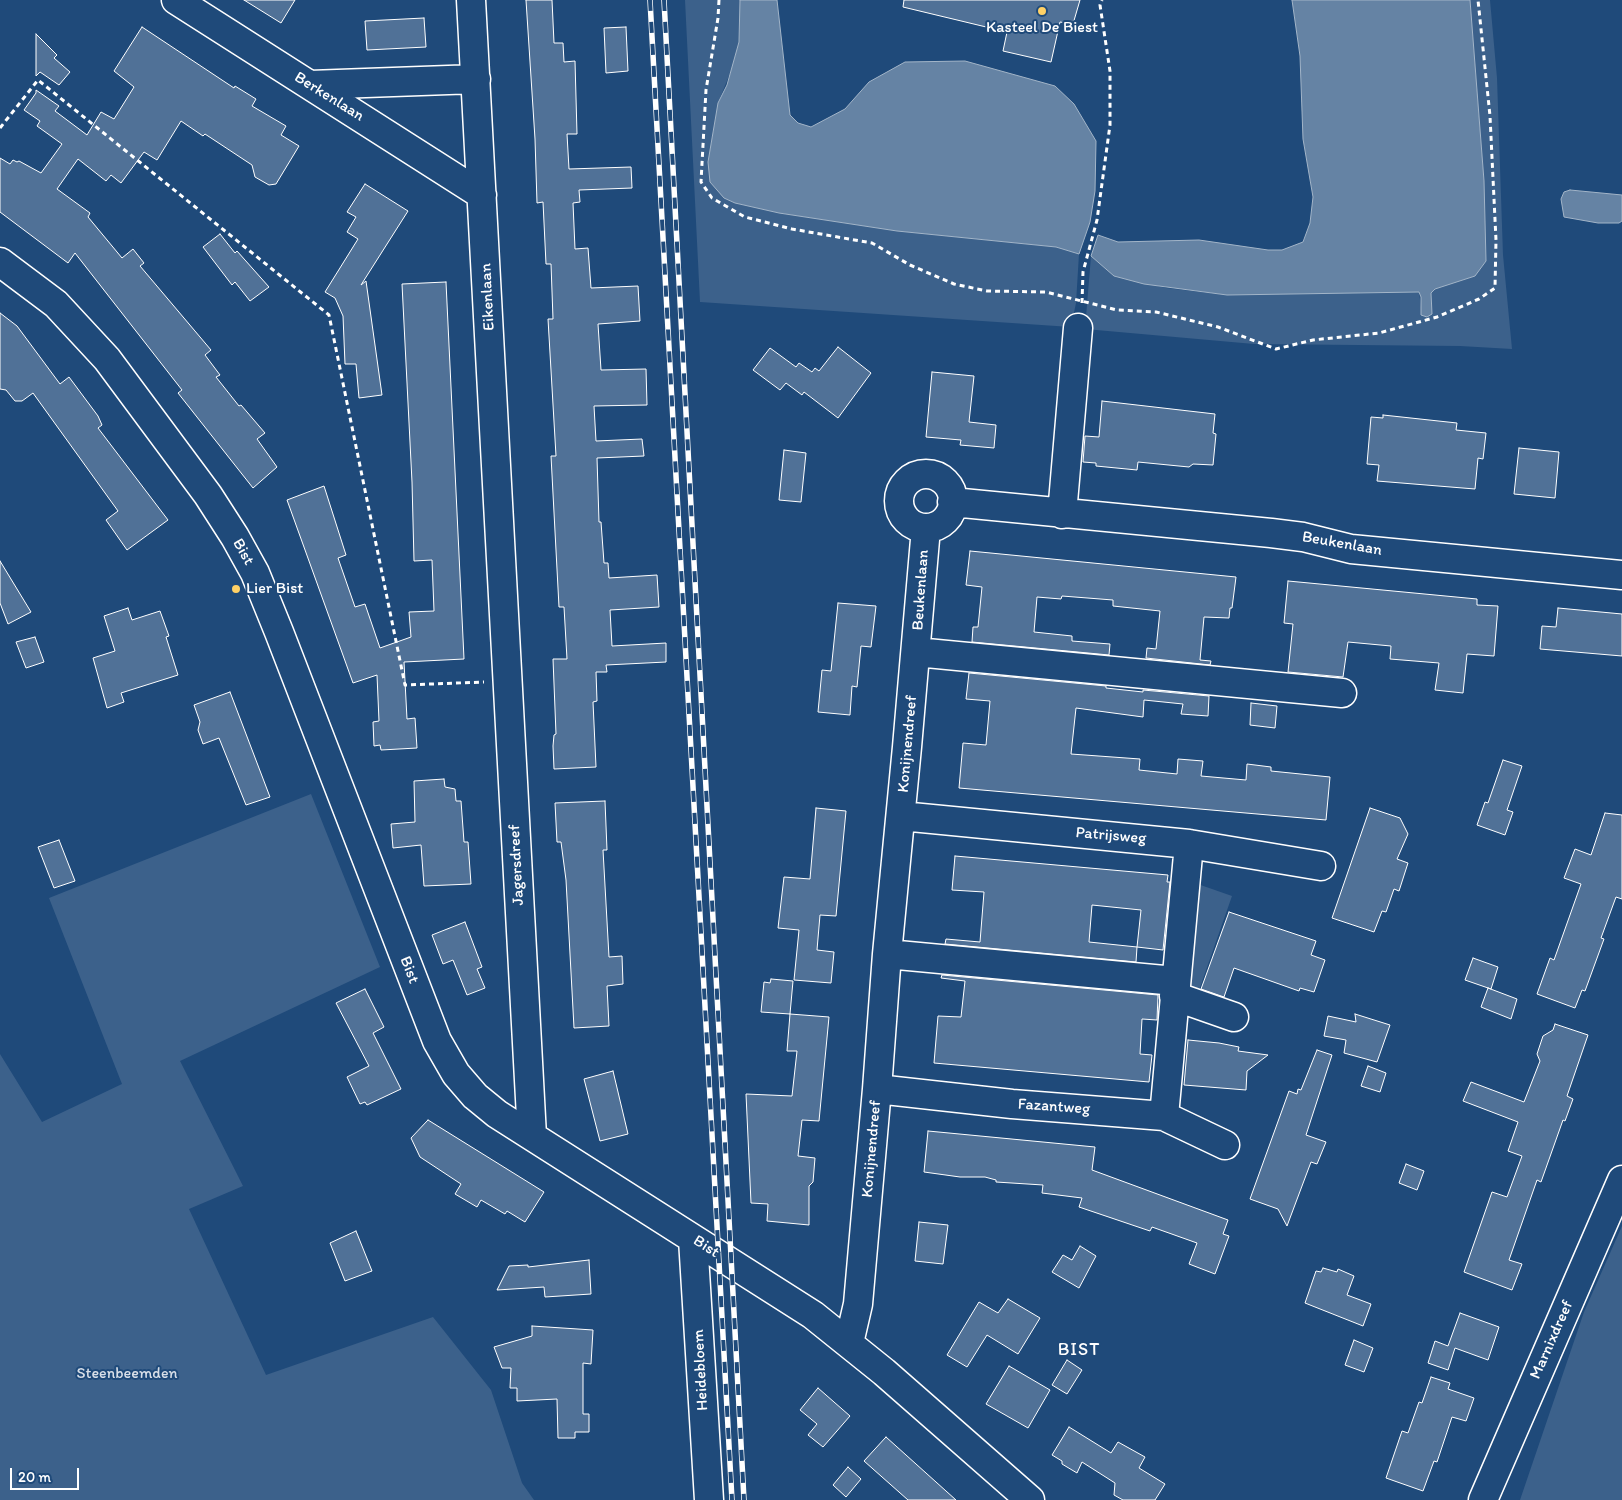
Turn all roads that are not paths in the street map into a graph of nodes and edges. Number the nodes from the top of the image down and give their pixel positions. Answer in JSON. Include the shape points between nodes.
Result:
{"nodes":[{"id":1,"x":176,"y":0,"type":"edge"},
{"id":2,"x":472,"y":0,"type":"edge"},
{"id":3,"x":476,"y":79,"type":"junction"},
{"id":4,"x":310,"y":85,"type":"junction"},
{"id":5,"x":482,"y":195,"type":"junction"},
{"id":6,"x":0,"y":262,"type":"edge"},
{"id":7,"x":1080,"y":315,"type":"road end"},
{"id":8,"x":952,"y":502,"type":"junction"},
{"id":9,"x":1062,"y":514,"type":"junction"},
{"id":10,"x":926,"y":528,"type":"junction"},
{"id":11,"x":1622,"y":575,"type":"edge"},
{"id":12,"x":502,"y":594,"type":"joint"},
{"id":13,"x":916,"y":652,"type":"junction"},
{"id":14,"x":1342,"y":693,"type":"dead end"},
{"id":15,"x":901,"y":816,"type":"junction"},
{"id":16,"x":1188,"y":844,"type":"junction"},
{"id":17,"x":1321,"y":866,"type":"dead end"},
{"id":18,"x":886,"y":954,"type":"junction"},
{"id":19,"x":1175,"y":989,"type":"junction"},
{"id":20,"x":1234,"y":1017,"type":"dead end"},
{"id":21,"x":878,"y":1090,"type":"junction"},
{"id":22,"x":1164,"y":1116,"type":"junction"},
{"id":23,"x":532,"y":1136,"type":"junction"},
{"id":24,"x":1225,"y":1145,"type":"dead end"},
{"id":25,"x":1622,"y":1180,"type":"edge"},
{"id":26,"x":693,"y":1239,"type":"junction"},
{"id":27,"x":849,"y":1343,"type":"junction"},
{"id":28,"x":709,"y":1500,"type":"edge"},
{"id":29,"x":1030,"y":1500,"type":"edge"},
{"id":30,"x":1483,"y":1500,"type":"edge"}],
"edges":[{"from":1,"to":4,"type":"street","name":"Berkenlaan"},
{"from":2,"to":3,"type":"street","name":"Eikenlaan"},
{"from":3,"to":4,"type":"street"},
{"from":3,"to":5,"type":"street","name":"Eikenlaan"},
{"from":4,"to":5,"type":"street","name":"Berkenlaan"},
{"from":5,"to":12,"type":"street","name":"Eikenlaan"},
{"from":6,"to":23,"type":"street","name":"Bist","via":[[56,304],[107,359],[208,495],[235,537],[255,572],[279,632],[437,1042],[456,1074],[475,1096]]},
{"from":7,"to":9,"type":"street"},
{"from":8,"to":9,"type":"street","name":"Beukenlaan"},
{"from":8,"to":10,"type":"street","name":"Beukenlaan","via":[[940,524]]},
{"from":8,"to":10,"type":"street","name":"Beukenlaan","via":[[947,486],[934,476],[917,476],[904,485],[899,501],[904,517],[917,527]]},
{"from":9,"to":11,"type":"street","name":"Beukenlaan","via":[[1271,533],[1351,549]]},
{"from":10,"to":13,"type":"street","name":"Beukenlaan"},
{"from":12,"to":23,"type":"street","name":"Jagersdreef"},
{"from":13,"to":14,"type":"street"},
{"from":13,"to":15,"type":"street","name":"Konijnendreef"},
{"from":15,"to":16,"type":"street","name":"Patrijsweg"},
{"from":15,"to":18,"type":"street","name":"Konijnendreef"},
{"from":16,"to":17,"type":"street","name":"Patrijsweg"},
{"from":16,"to":19,"type":"street"},
{"from":18,"to":19,"type":"street"},
{"from":18,"to":21,"type":"street","name":"Konijnendreef"},
{"from":19,"to":20,"type":"street"},
{"from":19,"to":22,"type":"street"},
{"from":21,"to":22,"type":"street","name":"Fazantweg"},
{"from":21,"to":27,"type":"street","name":"Konijnendreef","via":[[858,1304]]},
{"from":22,"to":24,"type":"street","name":"Fazantweg"},
{"from":23,"to":26,"type":"street","name":"Bist"},
{"from":25,"to":30,"type":"street","name":"Marnixdreef"},
{"from":26,"to":27,"type":"street","name":"Bist","via":[[814,1315]]},
{"from":26,"to":28,"type":"street","name":"Heidebloem"},
{"from":27,"to":29,"type":"street","name":"Bist"}]}
